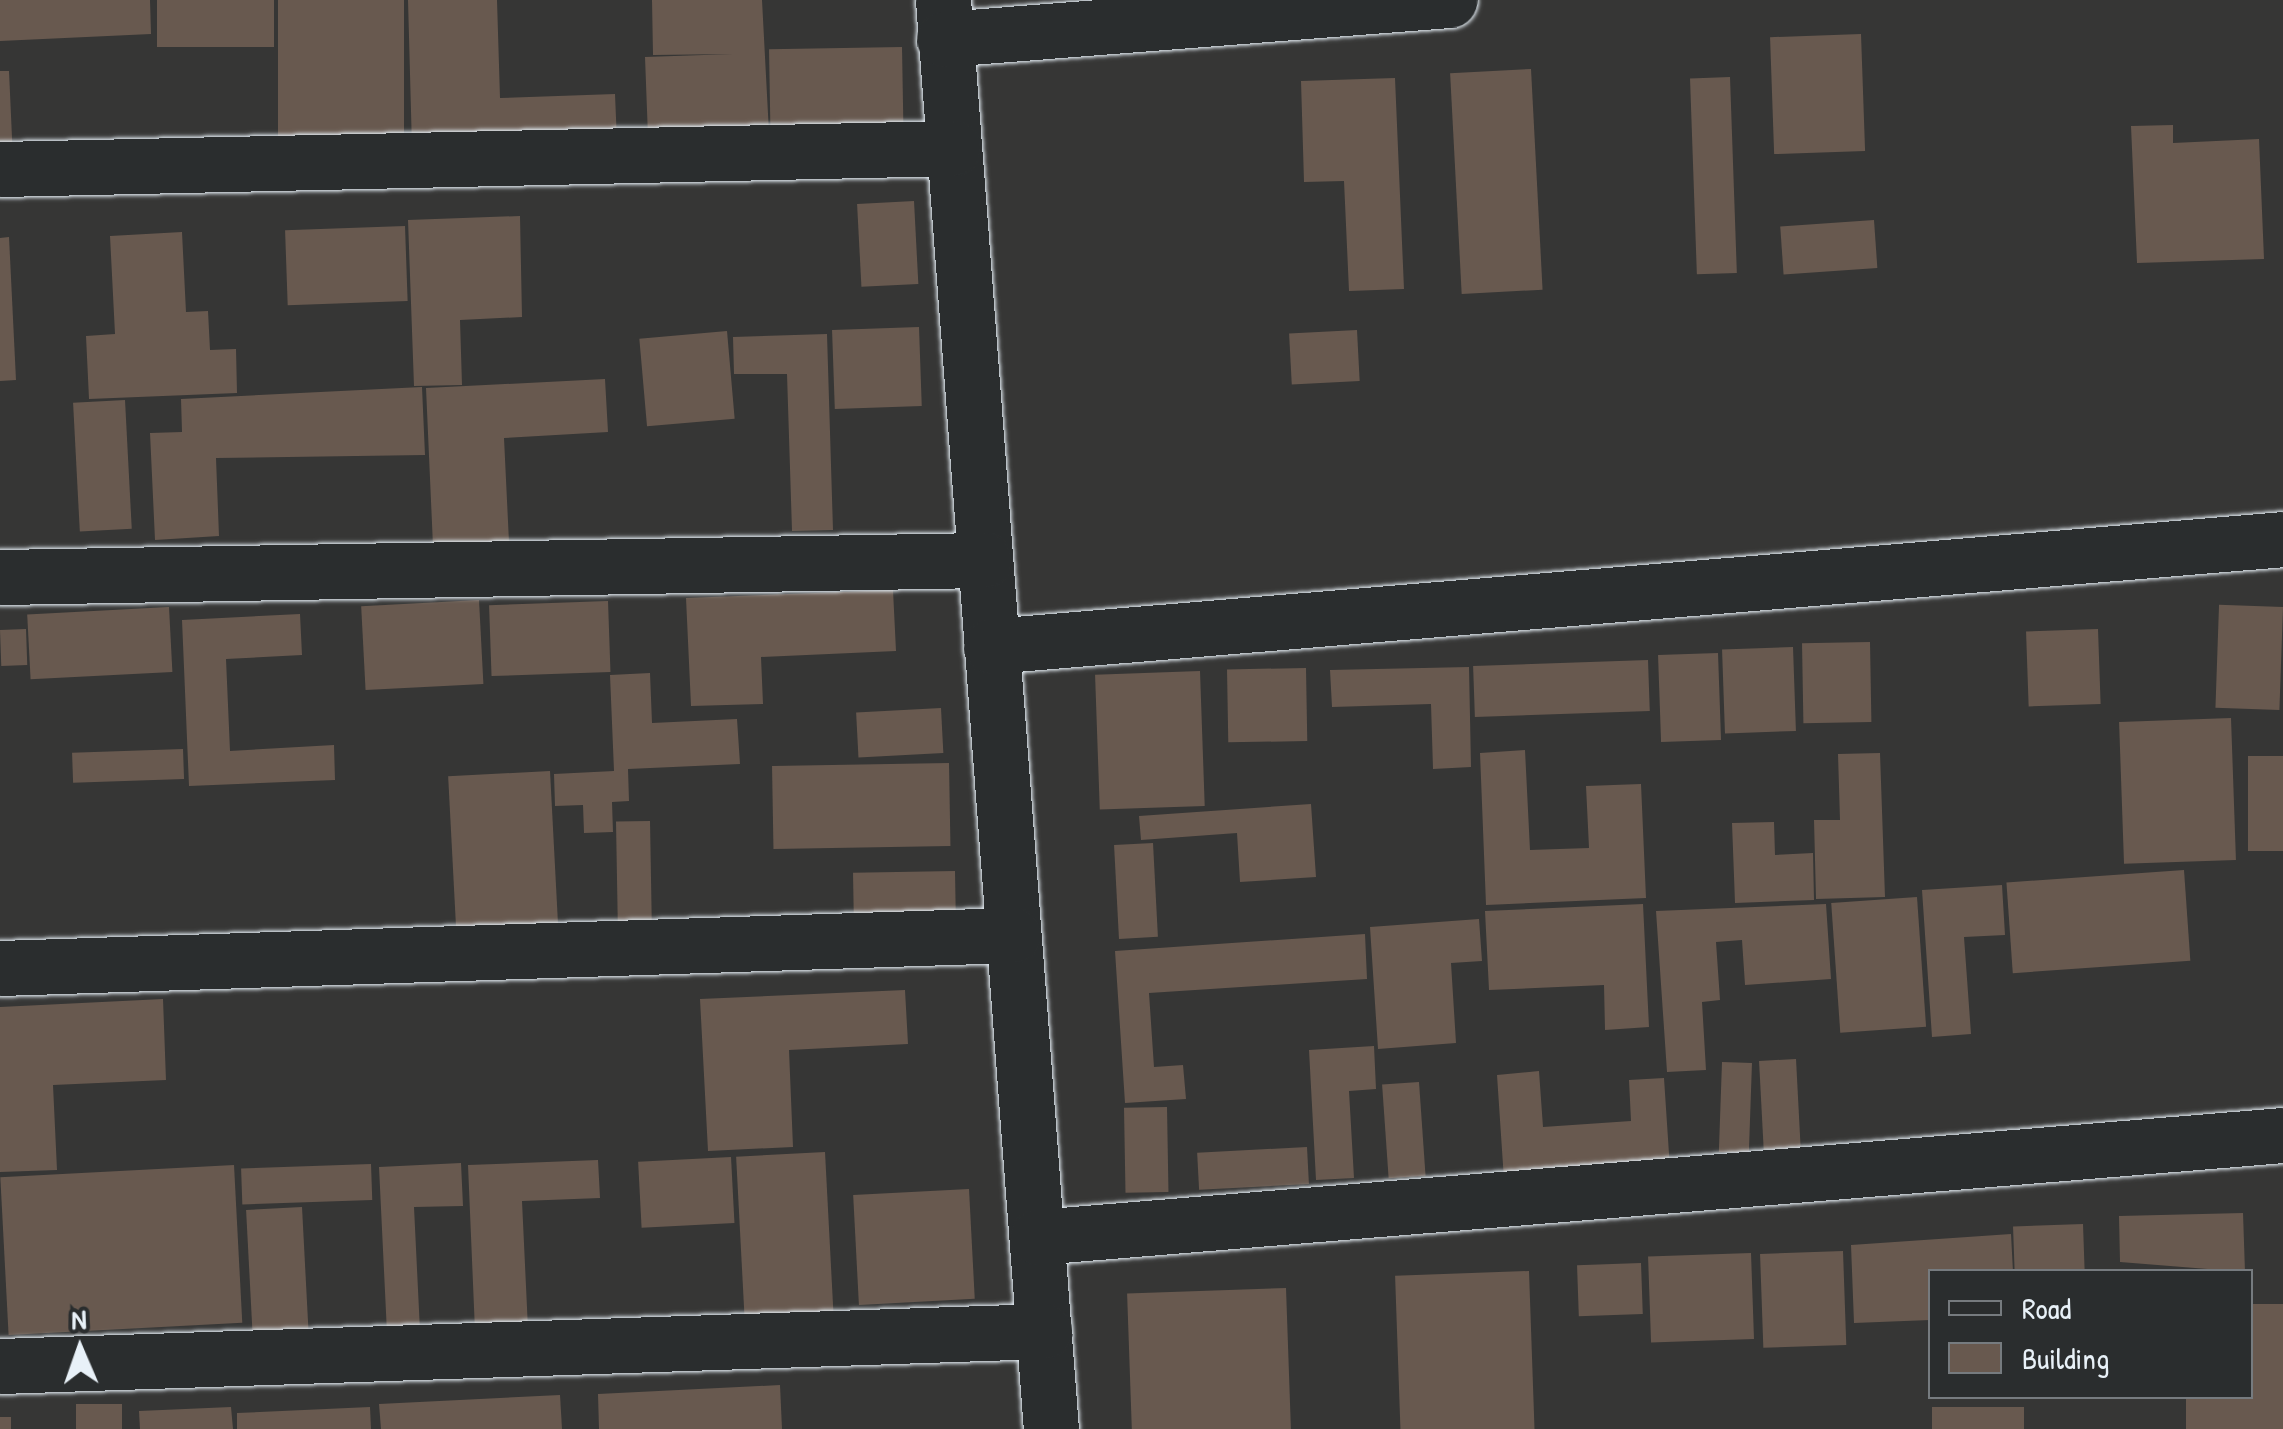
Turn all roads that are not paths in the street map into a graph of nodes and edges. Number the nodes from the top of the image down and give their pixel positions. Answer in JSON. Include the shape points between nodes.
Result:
{"nodes":[{"id":1,"x":1450,"y":0,"type":"edge"},
{"id":2,"x":944,"y":20,"type":"edge"},
{"id":3,"x":953,"y":148,"type":"junction"},
{"id":4,"x":0,"y":169,"type":"edge"},
{"id":5,"x":2283,"y":540,"type":"edge"},
{"id":6,"x":984,"y":560,"type":"junction"},
{"id":7,"x":0,"y":577,"type":"edge"},
{"id":8,"x":991,"y":646,"type":"junction"},
{"id":9,"x":1013,"y":935,"type":"junction"},
{"id":10,"x":0,"y":968,"type":"edge"},
{"id":11,"x":2283,"y":1135,"type":"edge"},
{"id":12,"x":1037,"y":1237,"type":"junction"},
{"id":13,"x":1044,"y":1332,"type":"junction"},
{"id":14,"x":0,"y":1366,"type":"edge"},
{"id":15,"x":1051,"y":1429,"type":"edge"}],
"edges":[{"from":1,"to":2,"type":"street"},
{"from":2,"to":3,"type":"street"},
{"from":3,"to":4,"type":"street"},
{"from":3,"to":6,"type":"street"},
{"from":5,"to":8,"type":"street"},
{"from":6,"to":7,"type":"street"},
{"from":6,"to":8,"type":"street"},
{"from":8,"to":9,"type":"street"},
{"from":9,"to":10,"type":"street"},
{"from":9,"to":12,"type":"street"},
{"from":11,"to":12,"type":"street"},
{"from":12,"to":13,"type":"street"},
{"from":13,"to":14,"type":"street"},
{"from":13,"to":15,"type":"street"}]}
